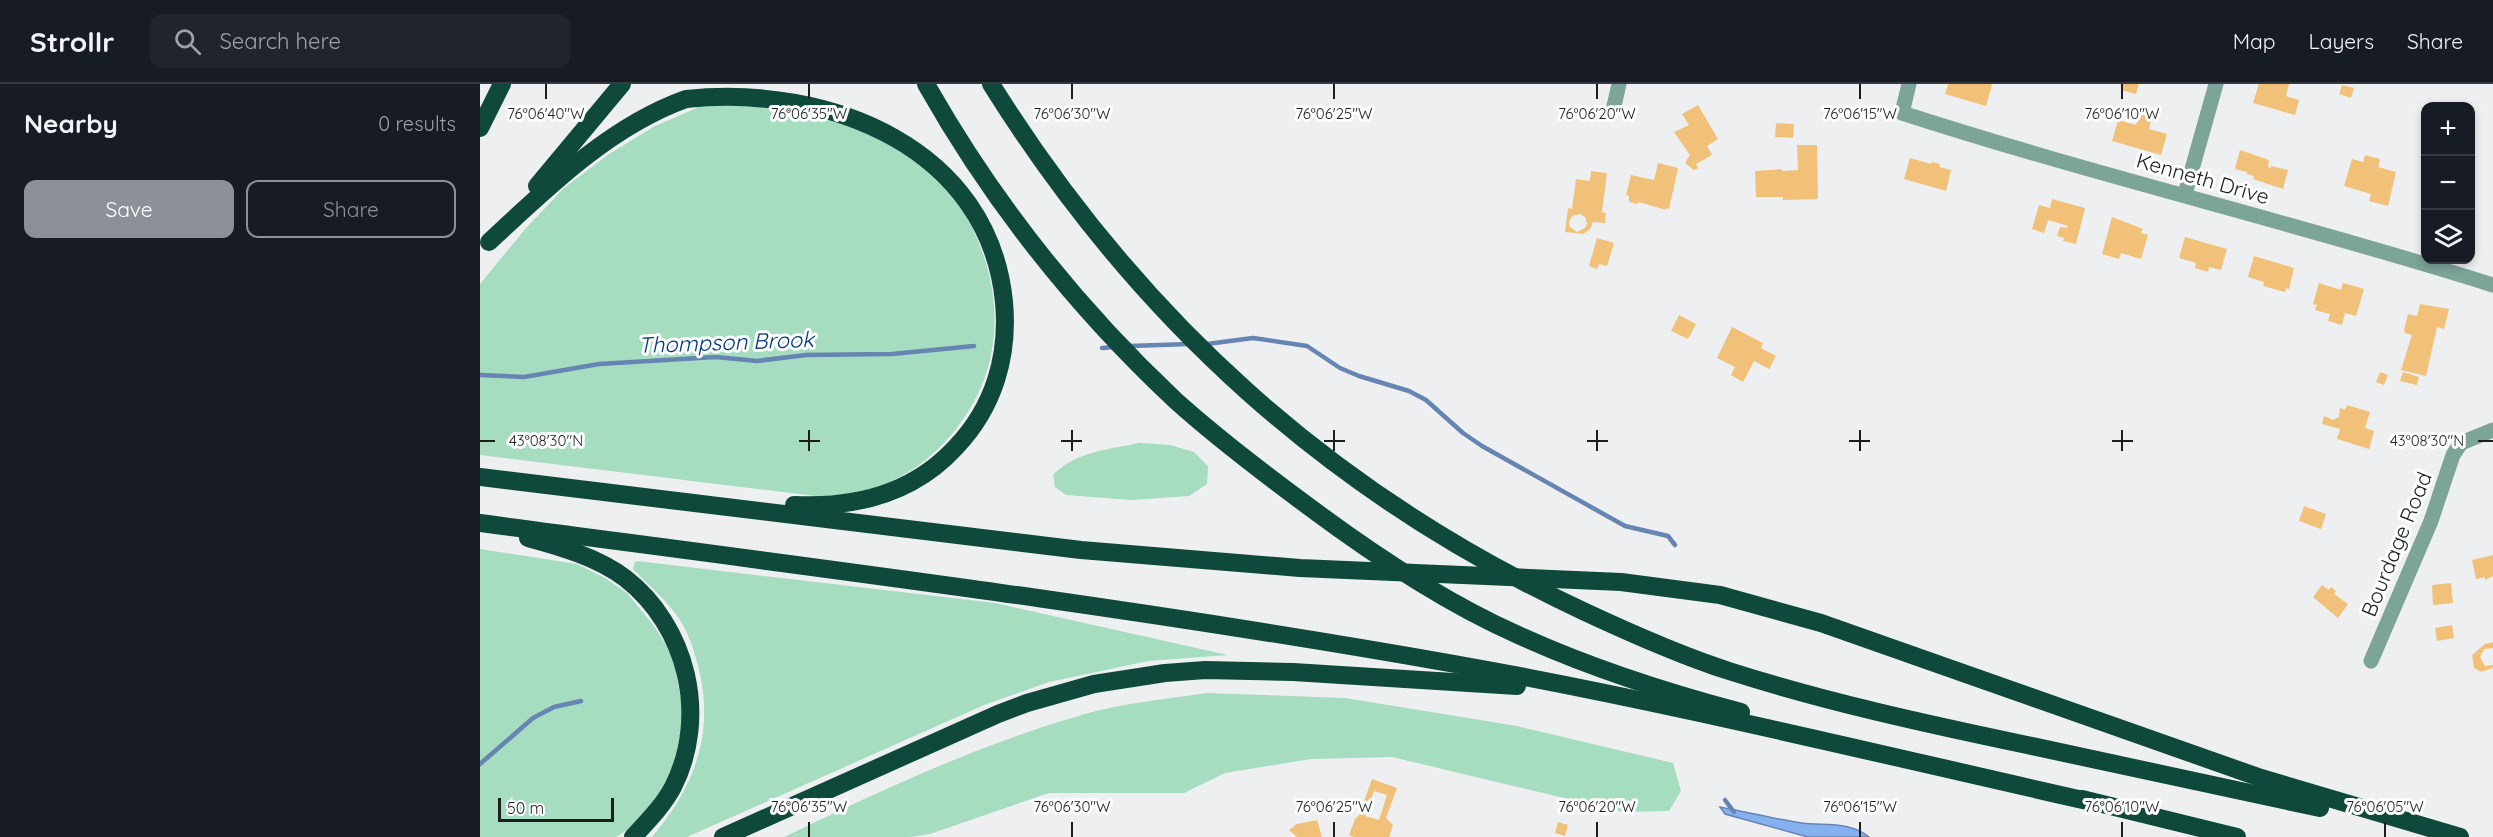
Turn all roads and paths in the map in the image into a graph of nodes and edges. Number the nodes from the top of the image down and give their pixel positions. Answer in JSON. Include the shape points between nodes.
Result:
{"nodes":[{"id":1,"x":502,"y":84,"type":"edge"},
{"id":2,"x":622,"y":84,"type":"edge"},
{"id":3,"x":926,"y":84,"type":"edge"},
{"id":4,"x":991,"y":84,"type":"edge"},
{"id":5,"x":1619,"y":84,"type":"edge"},
{"id":6,"x":1909,"y":84,"type":"edge"},
{"id":7,"x":2216,"y":84,"type":"edge"},
{"id":8,"x":1614,"y":106,"type":"dead end"},
{"id":9,"x":480,"y":128,"type":"edge"},
{"id":10,"x":2185,"y":194,"type":"junction"},
{"id":11,"x":485,"y":248,"type":"edge"},
{"id":12,"x":2493,"y":285,"type":"edge"},
{"id":13,"x":2493,"y":430,"type":"edge"},
{"id":14,"x":480,"y":477,"type":"edge"},
{"id":15,"x":679,"y":501,"type":"junction"},
{"id":16,"x":480,"y":524,"type":"edge"},
{"id":17,"x":2371,"y":661,"type":"dead end"},
{"id":18,"x":1587,"y":690,"type":"junction"},
{"id":19,"x":2092,"y":802,"type":"junction"},
{"id":20,"x":633,"y":837,"type":"edge"},
{"id":21,"x":723,"y":837,"type":"edge"},
{"id":22,"x":2236,"y":837,"type":"edge"},
{"id":23,"x":2459,"y":837,"type":"edge"}],
"edges":[{"from":1,"to":9,"type":"highway"},
{"from":2,"to":11,"type":"highway"},
{"from":3,"to":19,"type":"highway","via":[[1000,199],[1082,303],[1148,373],[1225,442],[1329,522],[1417,579],[1514,633],[1586,663],[1718,706]]},
{"from":4,"to":23,"type":"highway","via":[[1067,196],[1159,306],[1241,387],[1338,468],[1422,525],[1504,573],[1689,657],[1783,687],[1905,718]]},
{"from":5,"to":8,"type":"street"},
{"from":6,"to":10,"type":"street","name":"Kenneth Drive","via":[[1902,113],[1999,144]]},
{"from":7,"to":10,"type":"street"},
{"from":10,"to":12,"type":"street","name":"Kenneth Drive"},
{"from":11,"to":15,"type":"highway","via":[[560,178],[632,125],[686,99],[734,87],[806,88],[857,104],[914,137],[962,189],[994,255],[1003,296],[1005,333],[992,393],[962,442],[930,471],[902,489],[854,503],[810,506]]},
{"from":13,"to":17,"type":"street","name":"Bourdage Road","via":[[2461,443],[2453,455],[2431,521]]},
{"from":14,"to":15,"type":"highway"},
{"from":15,"to":23,"type":"highway","via":[[1081,550],[1260,565],[1586,580],[1720,595],[1787,612],[2261,778]]},
{"from":16,"to":18,"type":"highway","via":[[1167,615]]},
{"from":16,"to":20,"type":"highway","via":[[572,551],[615,572],[649,600],[678,645],[689,691],[687,746],[672,788]]},
{"from":18,"to":19,"type":"highway"},
{"from":18,"to":21,"type":"highway","via":[[1248,670],[1130,677],[1057,694],[998,714]]},
{"from":19,"to":22,"type":"highway"}]}
